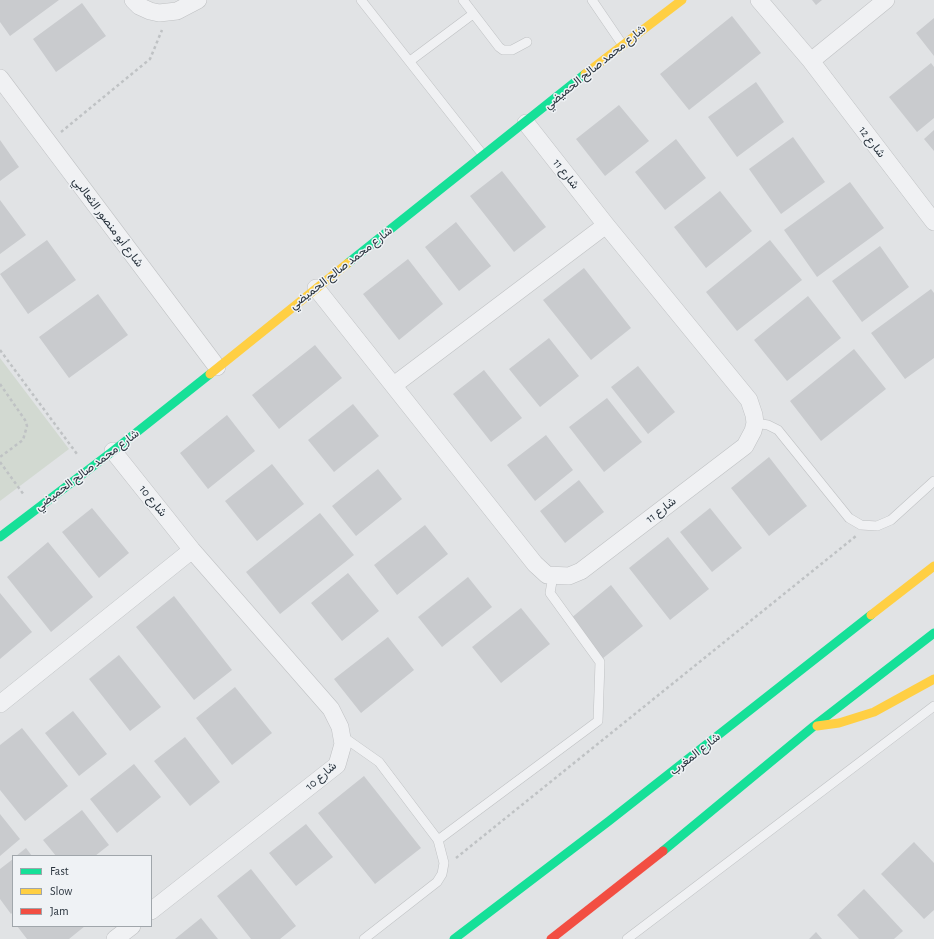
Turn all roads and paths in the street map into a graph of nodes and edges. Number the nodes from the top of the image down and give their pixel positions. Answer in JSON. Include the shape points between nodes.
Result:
{"nodes":[{"id":1,"x":133,"y":0,"type":"edge"},
{"id":2,"x":198,"y":0,"type":"edge"},
{"id":3,"x":361,"y":0,"type":"edge"},
{"id":4,"x":463,"y":0,"type":"edge"},
{"id":5,"x":592,"y":0,"type":"edge"},
{"id":6,"x":682,"y":0,"type":"edge"},
{"id":7,"x":759,"y":0,"type":"edge"},
{"id":8,"x":886,"y":0,"type":"edge"},
{"id":9,"x":168,"y":12,"type":"junction"},
{"id":10,"x":473,"y":14,"type":"junction"},
{"id":11,"x":527,"y":42,"type":"dead end"},
{"id":12,"x":622,"y":44,"type":"junction"},
{"id":13,"x":410,"y":61,"type":"junction"},
{"id":14,"x":811,"y":61,"type":"junction"},
{"id":15,"x":0,"y":78,"type":"edge"},
{"id":16,"x":526,"y":123,"type":"junction"},
{"id":17,"x":48,"y":142,"type":"junction"},
{"id":18,"x":483,"y":155,"type":"junction"},
{"id":19,"x":934,"y":222,"type":"edge"},
{"id":20,"x":606,"y":225,"type":"junction"},
{"id":21,"x":316,"y":288,"type":"junction"},
{"id":22,"x":0,"y":350,"type":"edge"},
{"id":23,"x":217,"y":367,"type":"junction"},
{"id":24,"x":0,"y":384,"type":"edge"},
{"id":25,"x":394,"y":385,"type":"junction"},
{"id":26,"x":755,"y":423,"type":"junction"},
{"id":27,"x":113,"y":451,"type":"junction"},
{"id":28,"x":0,"y":457,"type":"edge"},
{"id":29,"x":0,"y":462,"type":"edge"},
{"id":30,"x":89,"y":470,"type":"junction"},
{"id":31,"x":934,"y":481,"type":"edge"},
{"id":32,"x":34,"y":510,"type":"junction"},
{"id":33,"x":869,"y":526,"type":"junction"},
{"id":34,"x":0,"y":536,"type":"edge"},
{"id":35,"x":192,"y":550,"type":"junction"},
{"id":36,"x":934,"y":566,"type":"edge"},
{"id":37,"x":553,"y":576,"type":"junction"},
{"id":38,"x":934,"y":633,"type":"edge"},
{"id":39,"x":934,"y":679,"type":"edge"},
{"id":40,"x":0,"y":704,"type":"edge"},
{"id":41,"x":934,"y":706,"type":"edge"},
{"id":42,"x":814,"y":726,"type":"junction"},
{"id":43,"x":342,"y":736,"type":"junction"},
{"id":44,"x":438,"y":840,"type":"junction"},
{"id":45,"x":444,"y":868,"type":"junction"},
{"id":46,"x":152,"y":910,"type":"edge"},
{"id":47,"x":131,"y":927,"type":"edge"},
{"id":48,"x":115,"y":939,"type":"edge"},
{"id":49,"x":364,"y":939,"type":"edge"},
{"id":50,"x":454,"y":939,"type":"edge"},
{"id":51,"x":551,"y":939,"type":"edge"},
{"id":52,"x":627,"y":939,"type":"edge"}],
"edges":[{"from":1,"to":9,"type":"street","via":[[150,11]]},
{"from":2,"to":9,"type":"street"},
{"from":3,"to":13,"type":"lane"},
{"from":4,"to":10,"type":"lane"},
{"from":5,"to":12,"type":"lane"},
{"from":6,"to":12,"type":"main road","name":"شارع محمد صالح الحميضي"},
{"from":7,"to":14,"type":"street","name":"شارع 12"},
{"from":8,"to":14,"type":"street"},
{"from":9,"to":17,"type":"path","via":[[150,59]]},
{"from":10,"to":11,"type":"lane","via":[[495,44],[503,50],[512,50]]},
{"from":10,"to":13,"type":"lane"},
{"from":12,"to":16,"type":"main road","name":"شارع محمد صالح الحميضي"},
{"from":13,"to":18,"type":"lane"},
{"from":14,"to":19,"type":"street","name":"شارع 12"},
{"from":15,"to":17,"type":"street","name":"شارع أبو منصور الثعالبي"},
{"from":16,"to":18,"type":"main road","name":"شارع محمد صالح الحميضي"},
{"from":16,"to":20,"type":"street","name":"شارع 11"},
{"from":17,"to":23,"type":"street","name":"شارع أبو منصور الثعالبي"},
{"from":18,"to":21,"type":"main road","name":"شارع محمد صالح الحميضي"},
{"from":20,"to":25,"type":"street"},
{"from":20,"to":26,"type":"street","name":"شارع 11","via":[[749,400]]},
{"from":21,"to":23,"type":"main road","name":"شارع محمد صالح الحميضي"},
{"from":21,"to":25,"type":"street"},
{"from":22,"to":30,"type":"path"},
{"from":23,"to":27,"type":"main road","name":"شارع محمد صالح الحميضي"},
{"from":24,"to":28,"type":"path","via":[[27,426],[23,440]]},
{"from":25,"to":37,"type":"street","via":[[535,564],[547,575]]},
{"from":26,"to":33,"type":"lane","via":[[778,430],[849,518]]},
{"from":26,"to":37,"type":"street","name":"شارع 11","via":[[754,431],[745,446],[581,571],[569,576]]},
{"from":27,"to":30,"type":"main road","name":"شارع محمد صالح الحميضي"},
{"from":27,"to":35,"type":"street","name":"شارع 10"},
{"from":29,"to":32,"type":"path"},
{"from":30,"to":32,"type":"main road","name":"شارع محمد صالح الحميضي"},
{"from":31,"to":33,"type":"lane","via":[[891,520],[877,526]]},
{"from":32,"to":34,"type":"main road","name":"شارع محمد صالح الحميضي"},
{"from":33,"to":45,"type":"path"},
{"from":35,"to":40,"type":"street"},
{"from":35,"to":43,"type":"street","name":"شارع 10","via":[[331,709]]},
{"from":36,"to":50,"type":"main road","name":"شارع المغرب"},
{"from":37,"to":44,"type":"lane","via":[[550,593],[600,662],[598,721]]},
{"from":38,"to":42,"type":"main road"},
{"from":39,"to":42,"type":"main road","via":[[874,712],[839,723]]},
{"from":41,"to":52,"type":"lane"},
{"from":42,"to":51,"type":"main road","via":[[653,860]]},
{"from":43,"to":44,"type":"lane","via":[[379,762]]},
{"from":43,"to":46,"type":"street","name":"شارع 10","via":[[342,750],[337,765]]},
{"from":44,"to":45,"type":"lane","via":[[442,849]]},
{"from":45,"to":49,"type":"lane","via":[[436,882]]},
{"from":47,"to":48,"type":"street"}]}
